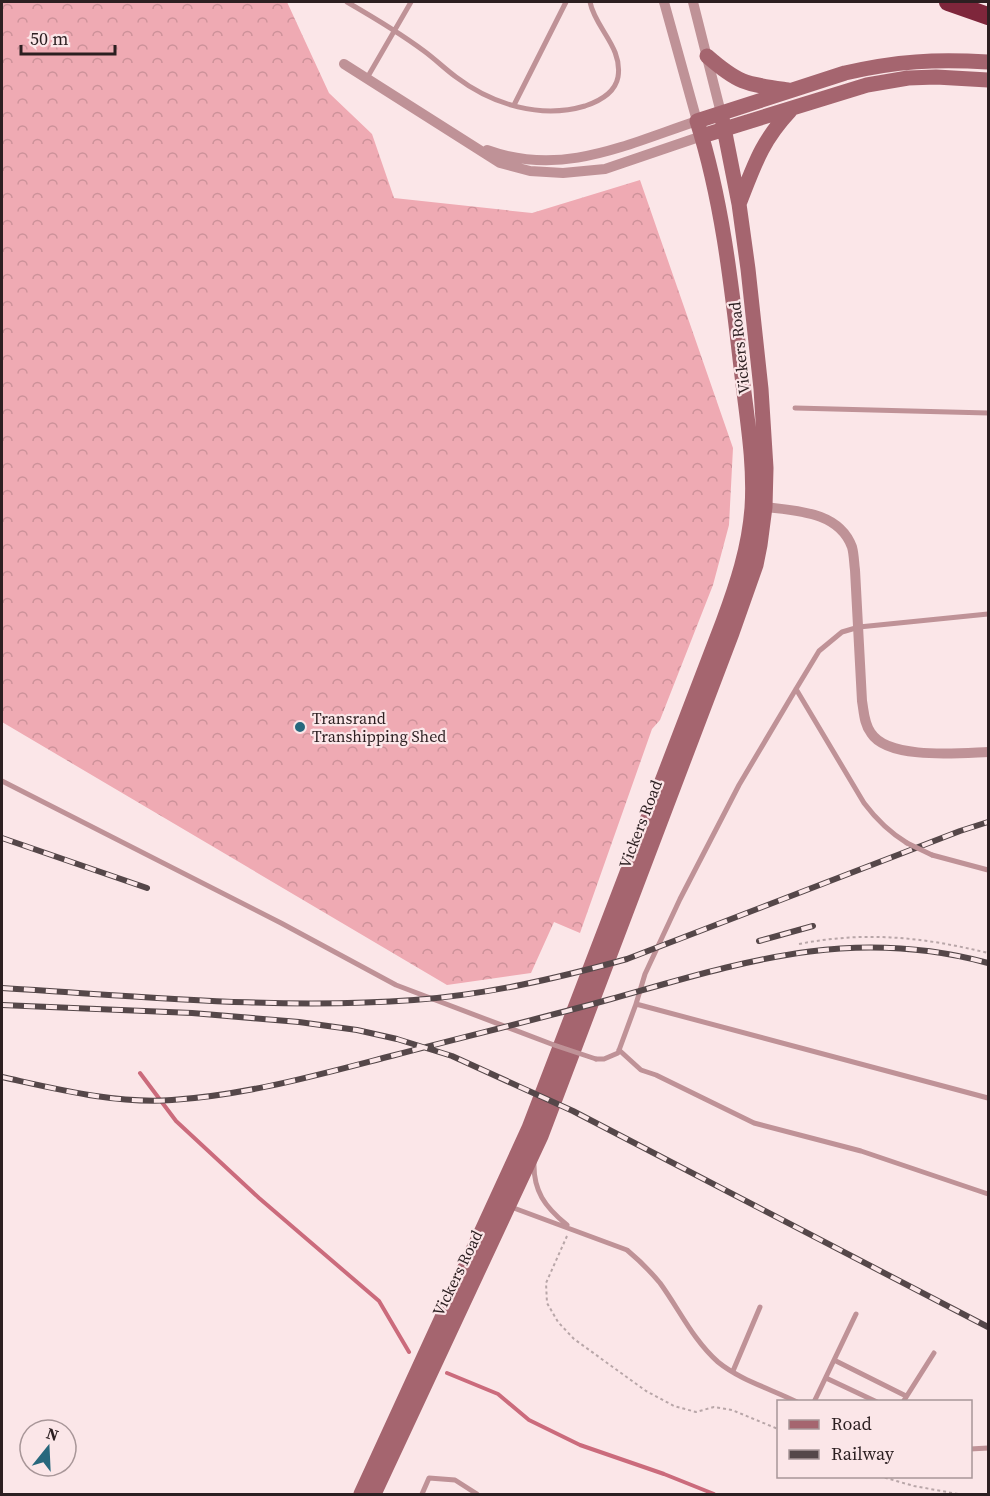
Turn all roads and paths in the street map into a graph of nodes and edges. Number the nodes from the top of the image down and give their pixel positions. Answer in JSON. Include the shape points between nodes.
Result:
{"nodes":[{"id":1,"x":347,"y":2,"type":"edge"},
{"id":2,"x":411,"y":2,"type":"edge"},
{"id":3,"x":566,"y":2,"type":"edge"},
{"id":4,"x":590,"y":2,"type":"edge"},
{"id":5,"x":664,"y":2,"type":"edge"},
{"id":6,"x":693,"y":2,"type":"edge"},
{"id":7,"x":948,"y":2,"type":"edge"},
{"id":8,"x":988,"y":16,"type":"edge"},
{"id":9,"x":394,"y":30,"type":"junction"},
{"id":10,"x":707,"y":57,"type":"junction"},
{"id":11,"x":988,"y":63,"type":"edge"},
{"id":12,"x":344,"y":64,"type":"dead end"},
{"id":13,"x":367,"y":79,"type":"junction"},
{"id":14,"x":988,"y":80,"type":"edge"},
{"id":15,"x":791,"y":90,"type":"junction"},
{"id":16,"x":514,"y":105,"type":"junction"},
{"id":17,"x":792,"y":109,"type":"junction"},
{"id":18,"x":721,"y":113,"type":"junction"},
{"id":19,"x":697,"y":121,"type":"junction"},
{"id":20,"x":725,"y":130,"type":"junction"},
{"id":21,"x":702,"y":136,"type":"junction"},
{"id":22,"x":465,"y":142,"type":"junction"},
{"id":23,"x":739,"y":204,"type":"junction"},
{"id":24,"x":795,"y":408,"type":"dead end"},
{"id":25,"x":988,"y":412,"type":"edge"},
{"id":26,"x":759,"y":506,"type":"junction"},
{"id":27,"x":988,"y":614,"type":"edge"},
{"id":28,"x":859,"y":627,"type":"junction"},
{"id":29,"x":796,"y":689,"type":"junction"},
{"id":30,"x":988,"y":752,"type":"edge"},
{"id":31,"x":2,"y":781,"type":"edge"},
{"id":32,"x":988,"y":870,"type":"edge"},
{"id":33,"x":799,"y":944,"type":"dead end"},
{"id":34,"x":988,"y":953,"type":"edge"},
{"id":35,"x":636,"y":1004,"type":"junction"},
{"id":36,"x":619,"y":1050,"type":"junction"},
{"id":37,"x":988,"y":1098,"type":"edge"},
{"id":38,"x":535,"y":1148,"type":"junction"},
{"id":39,"x":988,"y":1194,"type":"edge"},
{"id":40,"x":504,"y":1207,"type":"junction"},
{"id":41,"x":570,"y":1228,"type":"junction"},
{"id":42,"x":760,"y":1307,"type":"dead end"},
{"id":43,"x":856,"y":1314,"type":"dead end"},
{"id":44,"x":934,"y":1353,"type":"dead end"},
{"id":45,"x":834,"y":1360,"type":"junction"},
{"id":46,"x":733,"y":1371,"type":"junction"},
{"id":47,"x":826,"y":1378,"type":"junction"},
{"id":48,"x":905,"y":1399,"type":"edge"},
{"id":49,"x":795,"y":1400,"type":"edge"},
{"id":50,"x":815,"y":1400,"type":"edge"},
{"id":51,"x":875,"y":1400,"type":"edge"},
{"id":52,"x":777,"y":1429,"type":"edge"},
{"id":53,"x":988,"y":1448,"type":"edge"},
{"id":54,"x":972,"y":1449,"type":"edge"},
{"id":55,"x":886,"y":1478,"type":"edge"},
{"id":56,"x":361,"y":1494,"type":"edge"},
{"id":57,"x":374,"y":1494,"type":"edge"},
{"id":58,"x":422,"y":1494,"type":"edge"},
{"id":59,"x":477,"y":1494,"type":"edge"},
{"id":60,"x":958,"y":1494,"type":"edge"}],
"edges":[{"from":1,"to":9,"type":"lane"},
{"from":2,"to":9,"type":"lane"},
{"from":3,"to":16,"type":"lane"},
{"from":4,"to":16,"type":"lane","via":[[617,58],[618,77],[610,93],[599,101],[569,110],[547,112]]},
{"from":5,"to":19,"type":"street"},
{"from":6,"to":10,"type":"street"},
{"from":7,"to":8,"type":"highway"},
{"from":9,"to":13,"type":"lane"},
{"from":9,"to":16,"type":"lane","via":[[458,78],[495,100]]},
{"from":10,"to":15,"type":"main road","via":[[745,83]]},
{"from":10,"to":18,"type":"street"},
{"from":11,"to":15,"type":"main road","via":[[913,60],[845,73]]},
{"from":12,"to":13,"type":"street"},
{"from":13,"to":22,"type":"street"},
{"from":14,"to":17,"type":"main road","via":[[936,77],[886,81]]},
{"from":15,"to":18,"type":"main road"},
{"from":17,"to":20,"type":"main road"},
{"from":17,"to":23,"type":"main road","via":[[763,145]]},
{"from":18,"to":19,"type":"main road"},
{"from":18,"to":20,"type":"main road","name":"Vickers Road"},
{"from":19,"to":21,"type":"main road","name":"Vickers Road"},
{"from":19,"to":22,"type":"street","via":[[600,153],[560,161],[501,155]]},
{"from":20,"to":21,"type":"main road"},
{"from":20,"to":23,"type":"main road","name":"Vickers Road"},
{"from":21,"to":22,"type":"street","via":[[605,169],[563,173],[530,171],[500,163]]},
{"from":21,"to":26,"type":"main road","name":"Vickers Road","via":[[730,275]]},
{"from":23,"to":26,"type":"main road","name":"Vickers Road","via":[[765,437]]},
{"from":24,"to":25,"type":"lane"},
{"from":26,"to":28,"type":"street","via":[[822,517],[842,530],[853,549]]},
{"from":26,"to":38,"type":"main road","name":"Vickers Road","via":[[756,565]]},
{"from":26,"to":40,"type":"main road","name":"Vickers Road","via":[[727,612],[546,1086]]},
{"from":27,"to":28,"type":"lane"},
{"from":28,"to":29,"type":"lane","via":[[842,632],[819,651]]},
{"from":28,"to":30,"type":"street","via":[[865,720],[879,741],[919,753]]},
{"from":29,"to":32,"type":"lane","bridge":true,"via":[[876,819],[892,834],[932,855]]},
{"from":29,"to":35,"type":"lane","via":[[739,785],[680,899],[645,974]]},
{"from":31,"to":36,"type":"lane","bridge":true,"via":[[396,985],[596,1059],[613,1056]]},
{"from":33,"to":34,"type":"path","via":[[854,936],[897,936]]},
{"from":35,"to":36,"type":"lane"},
{"from":35,"to":37,"type":"lane"},
{"from":36,"to":39,"type":"lane","via":[[641,1070],[754,1123],[861,1151]]},
{"from":38,"to":40,"type":"main road","name":"Vickers Road"},
{"from":38,"to":41,"type":"lane","via":[[534,1168],[542,1201]]},
{"from":40,"to":41,"type":"lane"},
{"from":40,"to":56,"type":"main road","name":"Vickers Road"},
{"from":40,"to":57,"type":"main road","name":"Vickers Road"},
{"from":41,"to":46,"type":"lane","via":[[627,1250],[643,1263],[700,1344]]},
{"from":41,"to":52,"type":"path","via":[[546,1283],[547,1303],[574,1339],[646,1391],[675,1406],[696,1412],[714,1407],[732,1410]]},
{"from":42,"to":46,"type":"lane"},
{"from":43,"to":45,"type":"lane"},
{"from":44,"to":48,"type":"lane"},
{"from":45,"to":47,"type":"lane"},
{"from":45,"to":48,"type":"lane"},
{"from":46,"to":49,"type":"lane"},
{"from":47,"to":50,"type":"lane"},
{"from":47,"to":51,"type":"lane"},
{"from":53,"to":54,"type":"lane"},
{"from":55,"to":60,"type":"path"},
{"from":58,"to":59,"type":"lane","via":[[429,1478],[455,1480]]}]}
